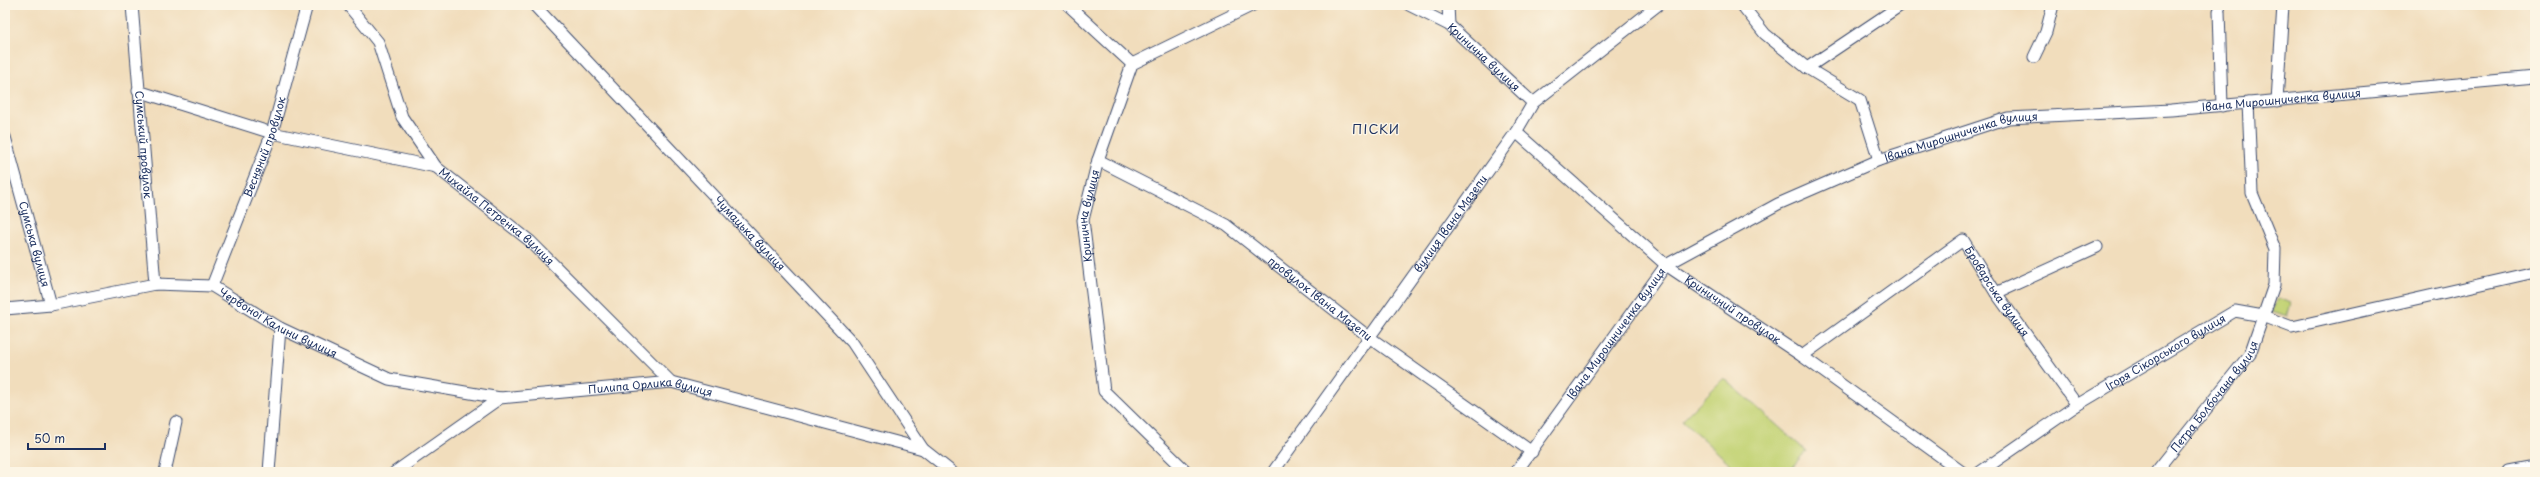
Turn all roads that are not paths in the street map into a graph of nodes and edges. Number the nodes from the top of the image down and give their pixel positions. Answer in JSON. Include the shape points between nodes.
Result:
{"nodes":[{"id":1,"x":132,"y":5,"type":"edge"},
{"id":2,"x":307,"y":5,"type":"edge"},
{"id":3,"x":348,"y":5,"type":"edge"},
{"id":4,"x":534,"y":5,"type":"edge"},
{"id":5,"x":1068,"y":5,"type":"edge"},
{"id":6,"x":1253,"y":5,"type":"edge"},
{"id":7,"x":1410,"y":5,"type":"edge"},
{"id":8,"x":1448,"y":5,"type":"edge"},
{"id":9,"x":1453,"y":5,"type":"edge"},
{"id":10,"x":1658,"y":5,"type":"edge"},
{"id":11,"x":1742,"y":5,"type":"edge"},
{"id":12,"x":1901,"y":5,"type":"edge"},
{"id":13,"x":2053,"y":5,"type":"edge"},
{"id":14,"x":2283,"y":5,"type":"edge"},
{"id":15,"x":2219,"y":11,"type":"dead end"},
{"id":16,"x":1449,"y":21,"type":"junction"},
{"id":17,"x":2034,"y":57,"type":"dead end"},
{"id":18,"x":1132,"y":64,"type":"junction"},
{"id":19,"x":1807,"y":68,"type":"junction"},
{"id":20,"x":2535,"y":76,"type":"edge"},
{"id":21,"x":138,"y":91,"type":"junction"},
{"id":22,"x":2277,"y":101,"type":"junction"},
{"id":23,"x":1533,"y":103,"type":"junction"},
{"id":24,"x":2248,"y":103,"type":"junction"},
{"id":25,"x":2222,"y":106,"type":"junction"},
{"id":26,"x":1516,"y":132,"type":"junction"},
{"id":27,"x":272,"y":133,"type":"junction"},
{"id":28,"x":5,"y":137,"type":"edge"},
{"id":29,"x":1098,"y":160,"type":"junction"},
{"id":30,"x":1879,"y":160,"type":"junction"},
{"id":31,"x":436,"y":167,"type":"junction"},
{"id":32,"x":2097,"y":247,"type":"dead end"},
{"id":33,"x":1666,"y":265,"type":"junction"},
{"id":34,"x":2535,"y":272,"type":"edge"},
{"id":35,"x":155,"y":284,"type":"junction"},
{"id":36,"x":212,"y":286,"type":"junction"},
{"id":37,"x":1996,"y":293,"type":"junction"},
{"id":38,"x":51,"y":304,"type":"junction"},
{"id":39,"x":5,"y":309,"type":"edge"},
{"id":40,"x":2263,"y":316,"type":"junction"},
{"id":41,"x":280,"y":328,"type":"junction"},
{"id":42,"x":1369,"y":337,"type":"junction"},
{"id":43,"x":1802,"y":356,"type":"junction"},
{"id":44,"x":671,"y":382,"type":"junction"},
{"id":45,"x":500,"y":398,"type":"junction"},
{"id":46,"x":2077,"y":405,"type":"junction"},
{"id":47,"x":176,"y":422,"type":"dead end"},
{"id":48,"x":923,"y":449,"type":"junction"},
{"id":49,"x":1532,"y":452,"type":"junction"},
{"id":50,"x":2535,"y":467,"type":"edge"},
{"id":51,"x":165,"y":472,"type":"edge"},
{"id":52,"x":269,"y":472,"type":"edge"},
{"id":53,"x":395,"y":472,"type":"edge"},
{"id":54,"x":952,"y":472,"type":"edge"},
{"id":55,"x":1187,"y":472,"type":"edge"},
{"id":56,"x":1272,"y":472,"type":"edge"},
{"id":57,"x":1516,"y":472,"type":"edge"},
{"id":58,"x":1962,"y":472,"type":"edge"},
{"id":59,"x":1980,"y":472,"type":"edge"},
{"id":60,"x":2156,"y":472,"type":"edge"},
{"id":61,"x":2508,"y":472,"type":"edge"}],
"edges":[{"from":1,"to":21,"type":"street","name":"Сумський провулок"},
{"from":2,"to":27,"type":"street","name":"Весняний провулок"},
{"from":3,"to":31,"type":"street","via":[[378,42],[402,117]]},
{"from":4,"to":48,"type":"street","name":"Чумацька вулиця","via":[[852,342]]},
{"from":5,"to":18,"type":"street"},
{"from":6,"to":18,"type":"street"},
{"from":7,"to":16,"type":"street","name":"Кринична вулиця"},
{"from":8,"to":16,"type":"street"},
{"from":9,"to":16,"type":"street"},
{"from":10,"to":23,"type":"street","name":"вулиця Івана Мазепи"},
{"from":11,"to":19,"type":"street","via":[[1765,34]]},
{"from":12,"to":19,"type":"street"},
{"from":13,"to":17,"type":"street","via":[[2046,32]]},
{"from":14,"to":22,"type":"street"},
{"from":15,"to":25,"type":"street"},
{"from":16,"to":23,"type":"street","name":"Кринична вулиця"},
{"from":18,"to":29,"type":"street","name":"Кринична вулиця"},
{"from":19,"to":30,"type":"street","via":[[1860,100]]},
{"from":20,"to":22,"type":"street","name":"Івана Мирошниченка вулиця"},
{"from":21,"to":27,"type":"street","name":"Михайла Петренка вулиця"},
{"from":21,"to":35,"type":"street","name":"Сумський провулок"},
{"from":22,"to":24,"type":"street","name":"Івана Мирошниченка вулиця"},
{"from":23,"to":26,"type":"street","name":"вулиця Івана Мазепи"},
{"from":24,"to":25,"type":"street","name":"Івана Мирошниченка вулиця"},
{"from":24,"to":40,"type":"street","name":"Петра Болбочана вулиця","via":[[2252,193],[2275,248],[2274,285]]},
{"from":25,"to":30,"type":"street","name":"Івана Мирошниченка вулиця","via":[[2008,118]]},
{"from":26,"to":33,"type":"street","name":"Криничний провулок"},
{"from":26,"to":42,"type":"street","name":"вулиця Івана Мазепи"},
{"from":27,"to":31,"type":"street","name":"Михайла Петренка вулиця"},
{"from":27,"to":36,"type":"street","name":"Весняний провулок"},
{"from":28,"to":38,"type":"street","name":"Сумська вулиця"},
{"from":29,"to":42,"type":"street","name":"провулок Івана Мазепи","via":[[1226,225]]},
{"from":29,"to":55,"type":"street","name":"Кринична вулиця","via":[[1083,220],[1104,392]]},
{"from":30,"to":33,"type":"street","name":"Івана Мирошниченка вулиця","via":[[1778,204]]},
{"from":31,"to":44,"type":"street","name":"Михайла Петренка вулиця","via":[[530,241]]},
{"from":32,"to":37,"type":"street"},
{"from":33,"to":43,"type":"street","name":"Криничний провулок"},
{"from":33,"to":49,"type":"street","name":"Івана Мирошниченка вулиця"},
{"from":34,"to":40,"type":"street","name":"Ігоря Сікорського вулиця","via":[[2292,327]]},
{"from":35,"to":36,"type":"street","name":"Червоної Калини вулиця"},
{"from":35,"to":38,"type":"street","name":"Червоної Калини вулиця"},
{"from":36,"to":41,"type":"street","name":"Червоної Калини вулиця"},
{"from":37,"to":43,"type":"street","name":"Броварська вулиця","via":[[1963,240]]},
{"from":37,"to":46,"type":"street","name":"Броварська вулиця"},
{"from":38,"to":39,"type":"street","name":"Червоної Калини вулиця"},
{"from":40,"to":46,"type":"street","name":"Ігоря Сікорського вулиця","via":[[2235,311]]},
{"from":40,"to":60,"type":"street","name":"Петра Болбочана вулиця","via":[[2250,354]]},
{"from":41,"to":45,"type":"street","name":"Червоної Калини вулиця","via":[[390,379]]},
{"from":41,"to":52,"type":"street"},
{"from":42,"to":49,"type":"street","name":"провулок Івана Мазепи"},
{"from":42,"to":56,"type":"street","name":"вулиця Івана Мазепи"},
{"from":43,"to":58,"type":"street","name":"Криничний провулок"},
{"from":44,"to":45,"type":"street","name":"Пилипа Орлика вулиця"},
{"from":44,"to":48,"type":"street","name":"Пилипа Орлика вулиця"},
{"from":45,"to":53,"type":"street","name":"Пилипа Орлика вулиця"},
{"from":46,"to":59,"type":"street","name":"Ігоря Сікорського вулиця"},
{"from":47,"to":51,"type":"street"},
{"from":48,"to":54,"type":"street","name":"Чумацька вулиця"},
{"from":49,"to":57,"type":"street","name":"Івана Мирошниченка вулиця"},
{"from":50,"to":61,"type":"street"}]}
